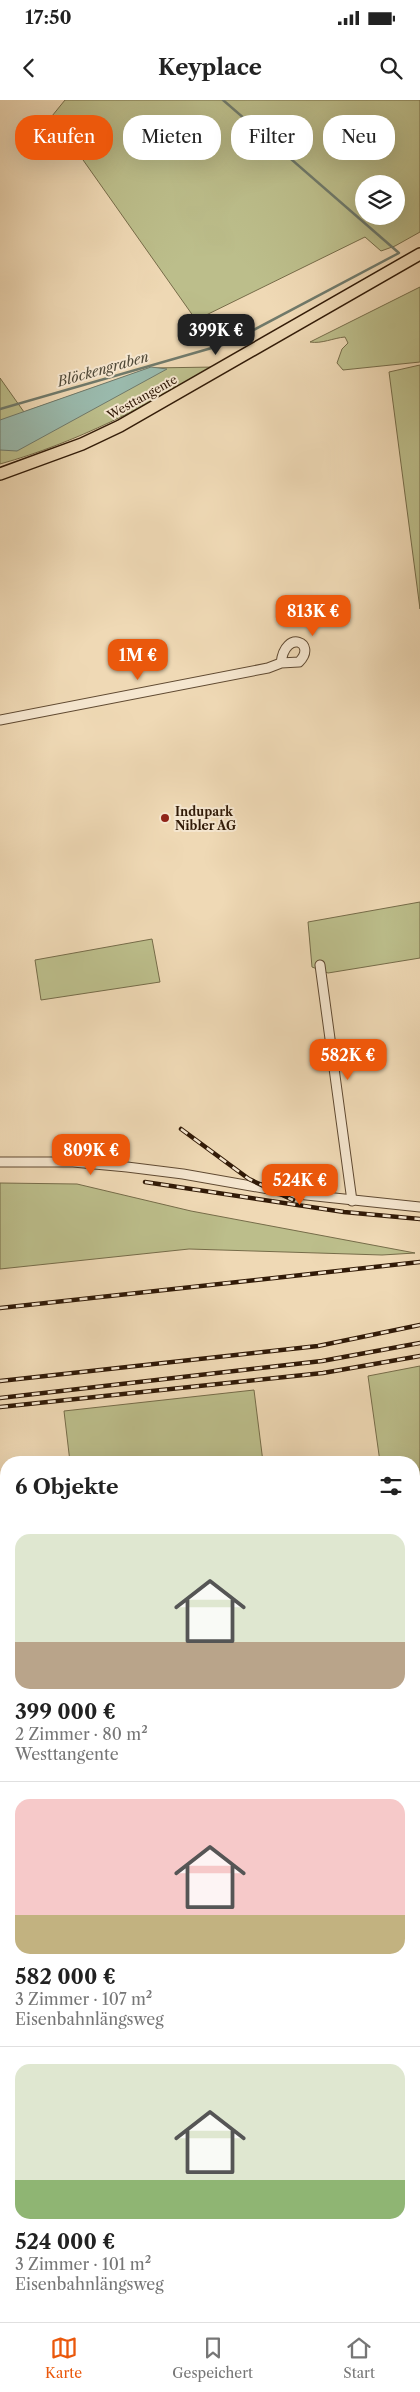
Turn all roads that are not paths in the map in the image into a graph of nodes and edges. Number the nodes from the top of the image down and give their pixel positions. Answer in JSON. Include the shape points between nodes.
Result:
{"nodes":[{"id":1,"x":420,"y":254,"type":"edge"},
{"id":2,"x":0,"y":474,"type":"edge"},
{"id":3,"x":281,"y":663,"type":"dead end"},
{"id":4,"x":0,"y":720,"type":"edge"},
{"id":5,"x":320,"y":965,"type":"dead end"},
{"id":6,"x":0,"y":1162,"type":"edge"},
{"id":7,"x":352,"y":1201,"type":"junction"},
{"id":8,"x":420,"y":1208,"type":"edge"}],
"edges":[{"from":1,"to":2,"type":"main road","name":"Westtangente","via":[[120,426],[82,444]]},
{"from":3,"to":4,"type":"street"},
{"from":5,"to":7,"type":"street"},
{"from":6,"to":7,"type":"street","via":[[73,1162],[127,1167]]},
{"from":7,"to":8,"type":"street"}]}
